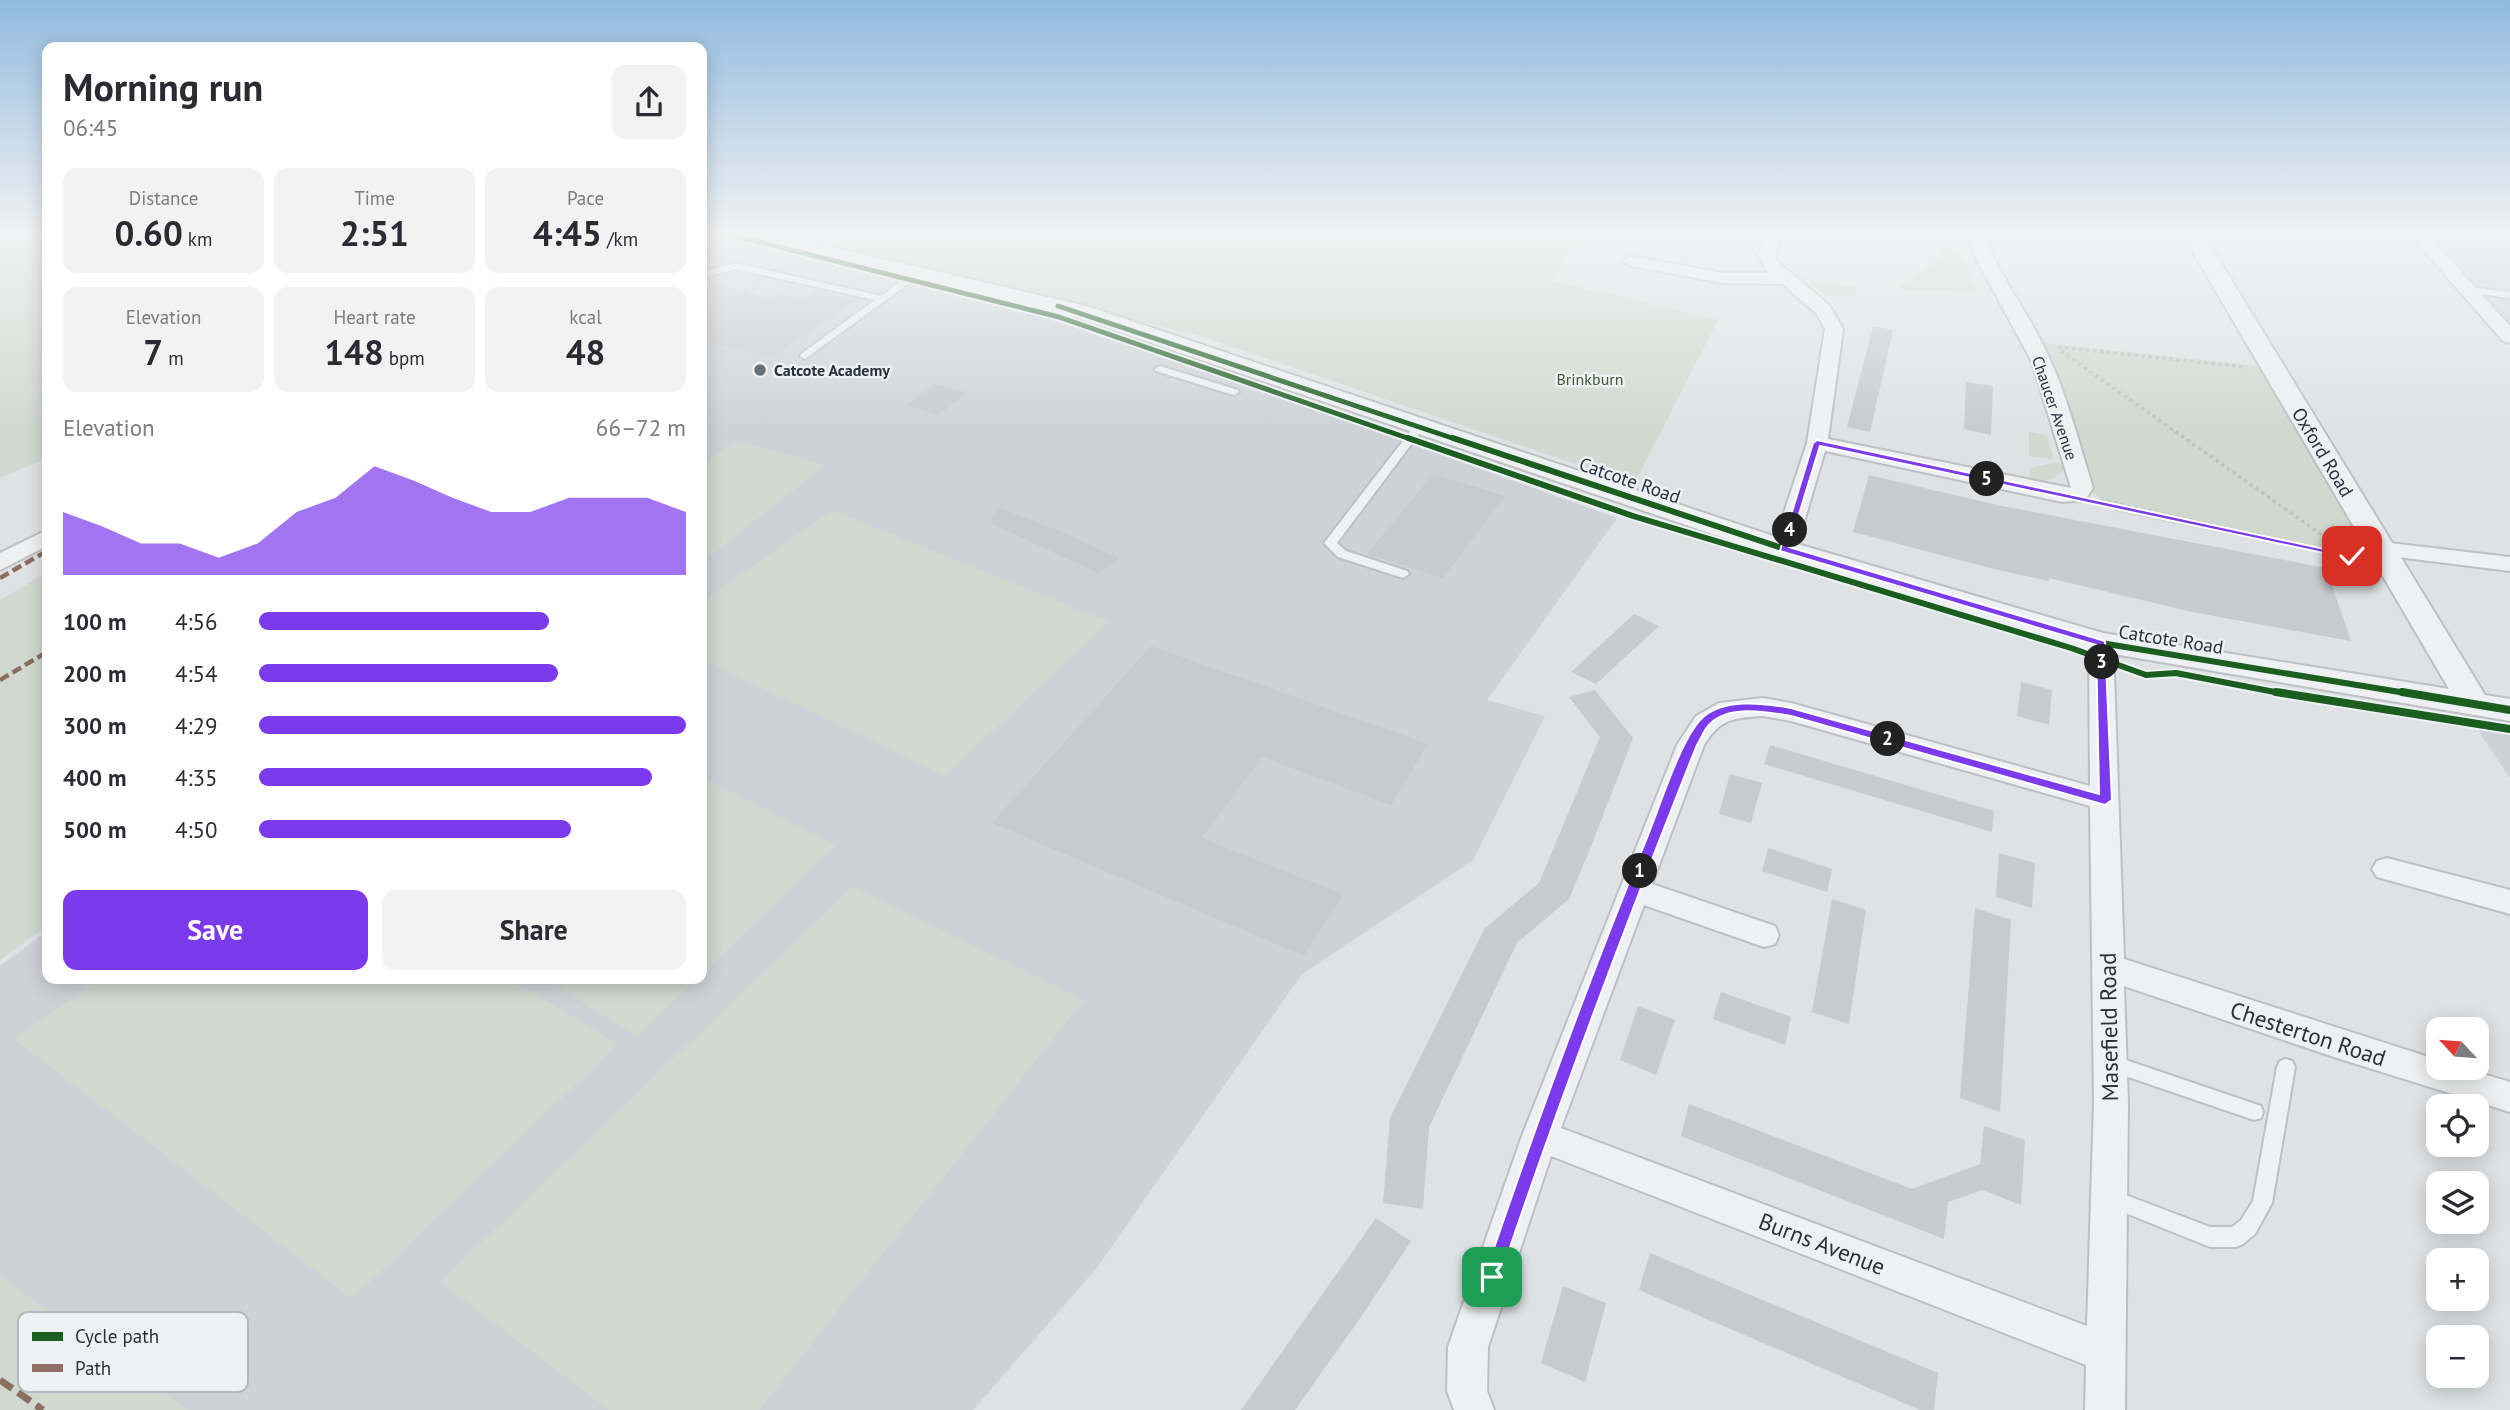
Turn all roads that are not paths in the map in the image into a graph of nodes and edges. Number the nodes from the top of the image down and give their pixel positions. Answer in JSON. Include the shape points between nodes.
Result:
{"nodes":[{"id":1,"x":880,"y":301,"type":"edge"},
{"id":2,"x":1035,"y":301,"type":"edge"},
{"id":3,"x":1813,"y":301,"type":"edge"},
{"id":4,"x":2008,"y":301,"type":"edge"},
{"id":5,"x":2233,"y":301,"type":"edge"},
{"id":6,"x":2478,"y":301,"type":"edge"},
{"id":7,"x":2510,"y":337,"type":"edge"},
{"id":8,"x":805,"y":356,"type":"dead end"},
{"id":9,"x":1160,"y":369,"type":"dead end"},
{"id":10,"x":1234,"y":393,"type":"dead end"},
{"id":11,"x":1420,"y":426,"type":"junction"},
{"id":12,"x":1817,"y":443,"type":"junction"},
{"id":13,"x":42,"y":540,"type":"edge"},
{"id":14,"x":1784,"y":549,"type":"junction"},
{"id":15,"x":2385,"y":556,"type":"junction"},
{"id":16,"x":0,"y":563,"type":"edge"},
{"id":17,"x":2510,"y":564,"type":"edge"},
{"id":18,"x":1403,"y":574,"type":"dead end"},
{"id":19,"x":2101,"y":643,"type":"junction"},
{"id":20,"x":2475,"y":705,"type":"junction"},
{"id":21,"x":2510,"y":710,"type":"edge"},
{"id":22,"x":2105,"y":800,"type":"junction"},
{"id":23,"x":2387,"y":869,"type":"dead end"},
{"id":24,"x":1633,"y":889,"type":"junction"},
{"id":25,"x":2510,"y":902,"type":"edge"},
{"id":26,"x":1764,"y":935,"type":"dead end"},
{"id":27,"x":2108,"y":967,"type":"junction"},
{"id":28,"x":2109,"y":1063,"type":"junction"},
{"id":29,"x":2286,"y":1067,"type":"dead end"},
{"id":30,"x":2510,"y":1097,"type":"edge"},
{"id":31,"x":2254,"y":1112,"type":"dead end"},
{"id":32,"x":1540,"y":1136,"type":"junction"},
{"id":33,"x":2109,"y":1197,"type":"junction"},
{"id":34,"x":2105,"y":1353,"type":"junction"},
{"id":35,"x":1474,"y":1410,"type":"edge"},
{"id":36,"x":2105,"y":1410,"type":"edge"}],
"edges":[{"from":1,"to":8,"type":"lane"},
{"from":2,"to":11,"type":"street","name":"Catcote Road","via":[[1082,312]]},
{"from":3,"to":12,"type":"street","via":[[1834,329]]},
{"from":4,"to":12,"type":"street","name":"Chaucer Avenue","via":[[2052,387],[2082,488],[2077,495]]},
{"from":5,"to":15,"type":"street","name":"Oxford Road"},
{"from":6,"to":7,"type":"street"},
{"from":9,"to":10,"type":"lane"},
{"from":11,"to":14,"type":"street","name":"Catcote Road"},
{"from":11,"to":18,"type":"lane","via":[[1330,543],[1342,554]]},
{"from":12,"to":14,"type":"street"},
{"from":13,"to":16,"type":"street"},
{"from":14,"to":19,"type":"street","name":"Catcote Road"},
{"from":15,"to":17,"type":"street"},
{"from":15,"to":20,"type":"street","name":"Oxford Road"},
{"from":19,"to":20,"type":"street","name":"Catcote Road"},
{"from":19,"to":22,"type":"street","name":"Masefield Road"},
{"from":20,"to":21,"type":"street","name":"Catcote Road"},
{"from":22,"to":24,"type":"street","via":[[1791,712],[1763,707],[1727,709],[1705,722],[1691,745]]},
{"from":22,"to":27,"type":"street","name":"Masefield Road"},
{"from":23,"to":25,"type":"street"},
{"from":24,"to":26,"type":"street"},
{"from":24,"to":32,"type":"street"},
{"from":27,"to":28,"type":"street","name":"Masefield Road"},
{"from":27,"to":30,"type":"street","name":"Chesterton Road"},
{"from":28,"to":31,"type":"lane"},
{"from":28,"to":33,"type":"street","name":"Masefield Road"},
{"from":29,"to":33,"type":"lane","via":[[2262,1203],[2236,1237],[2210,1237]]},
{"from":32,"to":34,"type":"street","name":"Burns Avenue"},
{"from":32,"to":35,"type":"street","via":[[1468,1347],[1467,1391]]},
{"from":33,"to":34,"type":"street","name":"Masefield Road"},
{"from":34,"to":36,"type":"street","name":"Masefield Road"}]}
